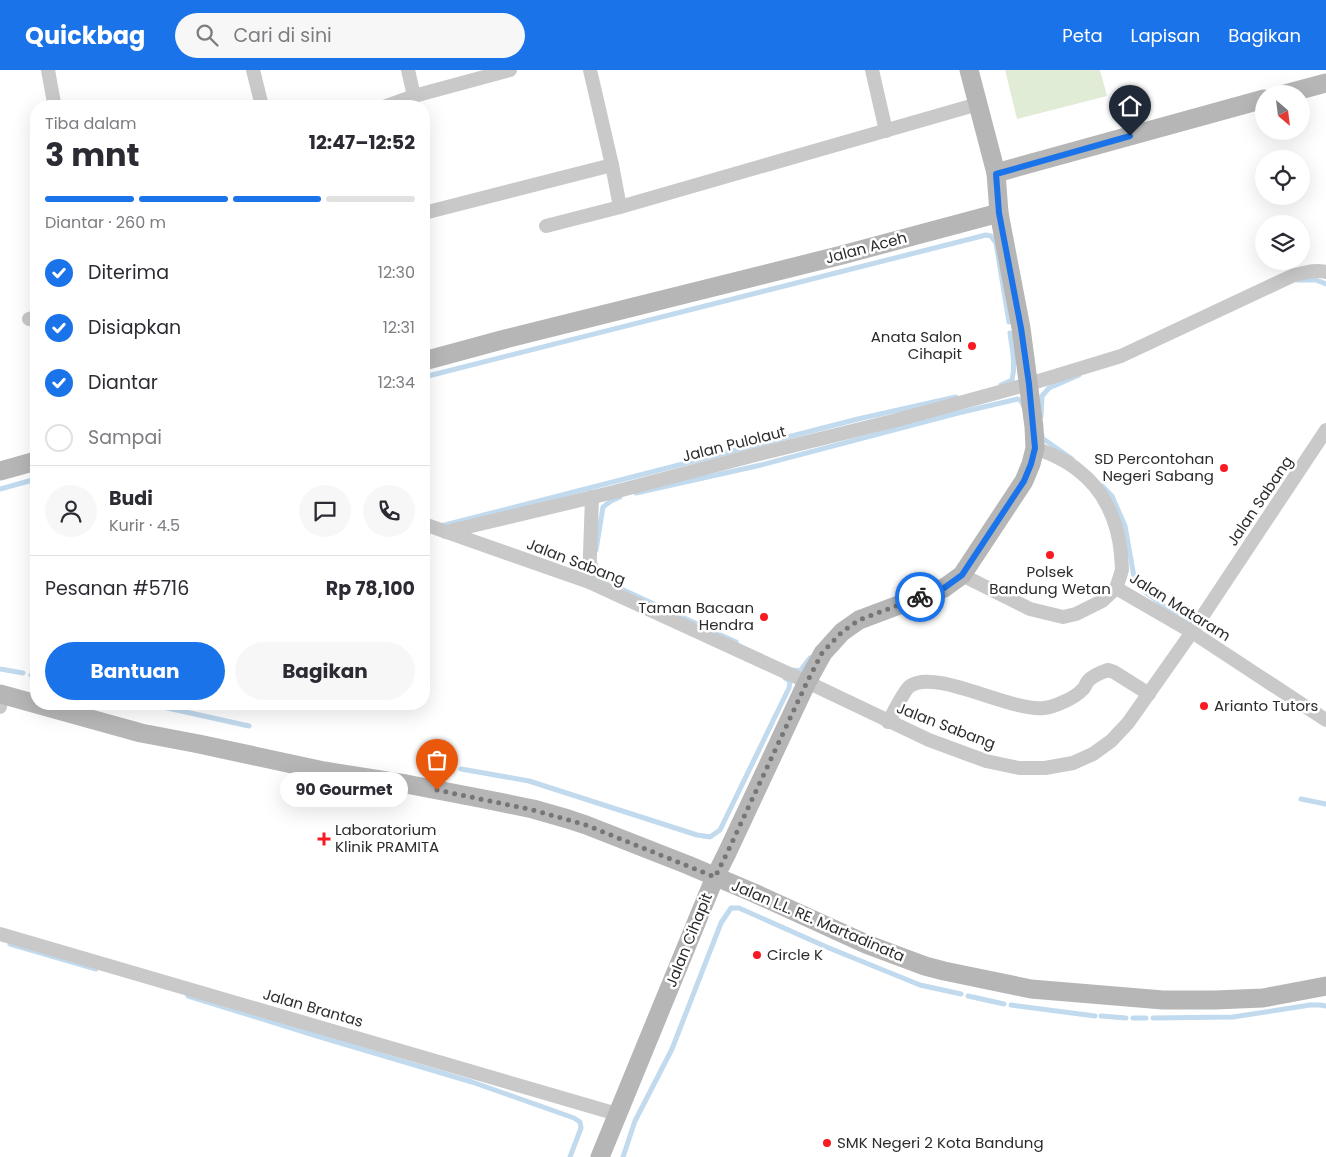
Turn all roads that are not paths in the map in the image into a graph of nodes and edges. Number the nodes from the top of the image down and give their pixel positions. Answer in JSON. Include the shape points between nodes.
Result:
{"nodes":[{"id":1,"x":48,"y":70,"type":"edge"},
{"id":2,"x":254,"y":70,"type":"edge"},
{"id":3,"x":408,"y":70,"type":"edge"},
{"id":4,"x":510,"y":70,"type":"edge"},
{"id":5,"x":590,"y":70,"type":"edge"},
{"id":6,"x":872,"y":70,"type":"edge"},
{"id":7,"x":969,"y":70,"type":"edge"},
{"id":8,"x":1326,"y":83,"type":"edge"},
{"id":9,"x":1310,"y":87,"type":"edge"},
{"id":10,"x":414,"y":96,"type":"junction"},
{"id":11,"x":53,"y":100,"type":"edge"},
{"id":12,"x":261,"y":100,"type":"edge"},
{"id":13,"x":403,"y":100,"type":"edge"},
{"id":14,"x":1255,"y":101,"type":"edge"},
{"id":15,"x":978,"y":104,"type":"junction"},
{"id":16,"x":886,"y":130,"type":"junction"},
{"id":17,"x":612,"y":165,"type":"junction"},
{"id":18,"x":996,"y":174,"type":"junction"},
{"id":19,"x":620,"y":208,"type":"junction"},
{"id":20,"x":430,"y":212,"type":"edge"},
{"id":21,"x":999,"y":213,"type":"junction"},
{"id":22,"x":546,"y":226,"type":"dead end"},
{"id":23,"x":1326,"y":272,"type":"edge"},
{"id":24,"x":430,"y":359,"type":"edge"},
{"id":25,"x":1029,"y":384,"type":"junction"},
{"id":26,"x":1326,"y":430,"type":"edge"},
{"id":27,"x":1035,"y":448,"type":"junction"},
{"id":28,"x":30,"y":463,"type":"edge"},
{"id":29,"x":0,"y":471,"type":"edge"},
{"id":30,"x":592,"y":497,"type":"junction"},
{"id":31,"x":430,"y":526,"type":"edge"},
{"id":32,"x":446,"y":532,"type":"junction"},
{"id":33,"x":962,"y":575,"type":"junction"},
{"id":34,"x":589,"y":582,"type":"junction"},
{"id":35,"x":1116,"y":588,"type":"junction"},
{"id":36,"x":1192,"y":632,"type":"junction"},
{"id":37,"x":807,"y":682,"type":"junction"},
{"id":38,"x":0,"y":694,"type":"edge"},
{"id":39,"x":1149,"y":694,"type":"junction"},
{"id":40,"x":30,"y":702,"type":"edge"},
{"id":41,"x":0,"y":707,"type":"edge"},
{"id":42,"x":58,"y":710,"type":"edge"},
{"id":43,"x":1326,"y":720,"type":"edge"},
{"id":44,"x":888,"y":722,"type":"junction"},
{"id":45,"x":715,"y":877,"type":"junction"},
{"id":46,"x":0,"y":934,"type":"edge"},
{"id":47,"x":1326,"y":986,"type":"edge"},
{"id":48,"x":617,"y":1114,"type":"junction"},
{"id":49,"x":600,"y":1157,"type":"edge"}],
"edges":[{"from":1,"to":11,"type":"street"},
{"from":2,"to":12,"type":"street"},
{"from":3,"to":10,"type":"street"},
{"from":4,"to":10,"type":"street"},
{"from":5,"to":17,"type":"street"},
{"from":6,"to":16,"type":"street"},
{"from":7,"to":15,"type":"main road"},
{"from":8,"to":9,"type":"main road"},
{"from":10,"to":13,"type":"street"},
{"from":14,"to":18,"type":"main road"},
{"from":15,"to":16,"type":"street"},
{"from":15,"to":18,"type":"main road"},
{"from":16,"to":19,"type":"street"},
{"from":17,"to":19,"type":"street"},
{"from":17,"to":20,"type":"street"},
{"from":18,"to":21,"type":"main road"},
{"from":19,"to":22,"type":"street"},
{"from":21,"to":24,"type":"main road","name":"Jalan Aceh"},
{"from":21,"to":25,"type":"main road","name":"Jalan Cihapit"},
{"from":23,"to":25,"type":"street","name":"Jalan Pulolaut","via":[[1294,275],[1121,356]]},
{"from":25,"to":27,"type":"main road","name":"Jalan Cihapit"},
{"from":25,"to":30,"type":"street","name":"Jalan Pulolaut"},
{"from":26,"to":36,"type":"street","name":"Jalan Sabang"},
{"from":27,"to":33,"type":"main road","name":"Jalan Cihapit","via":[[1024,481]]},
{"from":27,"to":35,"type":"street","name":"Jalan Mataram","via":[[1079,471],[1103,496],[1119,539],[1122,570]]},
{"from":28,"to":29,"type":"main road"},
{"from":30,"to":32,"type":"street","name":"Jalan Pulolaut"},
{"from":30,"to":34,"type":"street"},
{"from":31,"to":32,"type":"street","name":"Jalan Sabang"},
{"from":32,"to":34,"type":"street","name":"Jalan Sabang"},
{"from":33,"to":35,"type":"street","via":[[1030,609],[1063,617],[1102,601]]},
{"from":33,"to":37,"type":"main road","name":"Jalan Cihapit","via":[[944,588],[859,620],[822,653]]},
{"from":34,"to":37,"type":"street","name":"Jalan Sabang"},
{"from":35,"to":36,"type":"street","name":"Jalan Mataram"},
{"from":36,"to":39,"type":"street","name":"Jalan Sabang"},
{"from":36,"to":43,"type":"street","name":"Jalan Mataram"},
{"from":37,"to":44,"type":"street","name":"Jalan Sabang"},
{"from":37,"to":45,"type":"main road","name":"Jalan Cihapit"},
{"from":38,"to":40,"type":"main road","name":"Jalan L.L. RE. Martadinata"},
{"from":38,"to":41,"type":"street"},
{"from":39,"to":44,"type":"street","name":"Jalan Sabang","via":[[1128,723],[1093,754],[1073,763],[1044,768],[1019,768],[986,761]]},
{"from":39,"to":44,"type":"street","via":[[1108,670],[1088,680],[1082,691],[1060,704],[1043,708],[993,699],[967,689],[927,681],[910,686]]},
{"from":42,"to":45,"type":"main road","name":"Jalan L.L. RE. Martadinata","via":[[141,733],[533,810],[586,825]]},
{"from":45,"to":47,"type":"main road","name":"Jalan L.L. RE. Martadinata","via":[[866,944],[925,966],[1031,989],[1163,1000],[1215,1000],[1263,998]]},
{"from":45,"to":48,"type":"main road","name":"Jalan Cihapit"},
{"from":46,"to":48,"type":"street","name":"Jalan Brantas"},
{"from":48,"to":49,"type":"main road","name":"Jalan Cihapit"}]}
